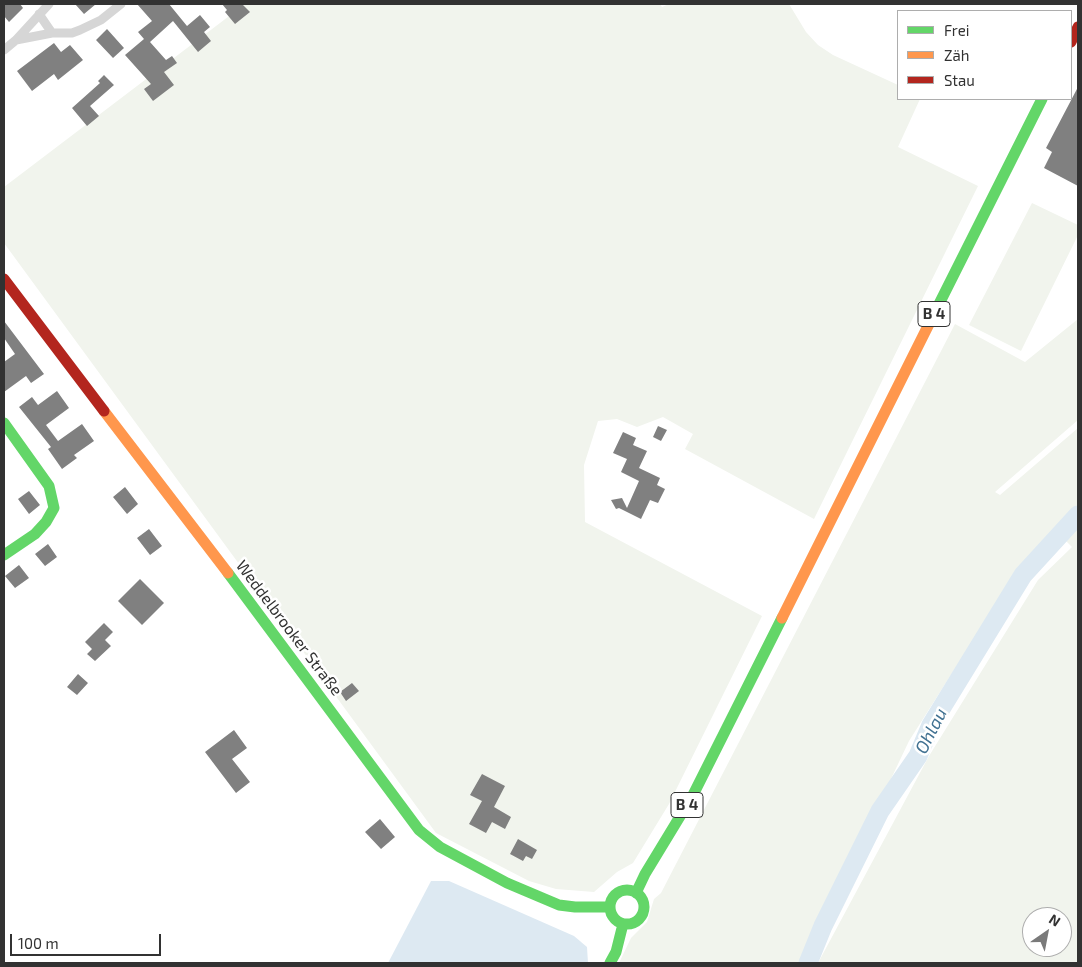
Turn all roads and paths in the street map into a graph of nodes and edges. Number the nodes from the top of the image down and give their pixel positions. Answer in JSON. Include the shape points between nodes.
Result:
{"nodes":[{"id":1,"x":49,"y":4,"type":"edge"},
{"id":2,"x":121,"y":4,"type":"edge"},
{"id":3,"x":39,"y":14,"type":"junction"},
{"id":4,"x":1078,"y":27,"type":"edge"},
{"id":5,"x":52,"y":33,"type":"junction"},
{"id":6,"x":16,"y":40,"type":"junction"},
{"id":7,"x":1072,"y":40,"type":"edge"},
{"id":8,"x":4,"y":50,"type":"edge"},
{"id":9,"x":1041,"y":100,"type":"edge"},
{"id":10,"x":4,"y":279,"type":"edge"},
{"id":11,"x":4,"y":423,"type":"edge"},
{"id":12,"x":4,"y":555,"type":"edge"},
{"id":13,"x":636,"y":893,"type":"junction"},
{"id":14,"x":609,"y":907,"type":"junction"},
{"id":15,"x":623,"y":924,"type":"junction"},
{"id":16,"x":610,"y":963,"type":"edge"}],
"edges":[{"from":1,"to":3,"type":"street"},
{"from":2,"to":5,"type":"street","via":[[101,20],[80,30]]},
{"from":3,"to":5,"type":"street"},
{"from":3,"to":6,"type":"street"},
{"from":4,"to":7,"type":"street"},
{"from":5,"to":6,"type":"street"},
{"from":6,"to":8,"type":"street"},
{"from":9,"to":13,"type":"street","number":"B 4","via":[[693,795]]},
{"from":10,"to":14,"type":"street","name":"Weddelbrooker Straße","via":[[420,830],[440,848],[507,883],[559,905]]},
{"from":11,"to":12,"type":"street","via":[[49,486],[54,508],[36,534]]},
{"from":13,"to":14,"type":"street","via":[[620,892]]},
{"from":13,"to":15,"type":"street","via":[[643,901],[644,911],[634,923]]},
{"from":14,"to":15,"type":"street","via":[[614,919]]},
{"from":15,"to":16,"type":"street"}]}
